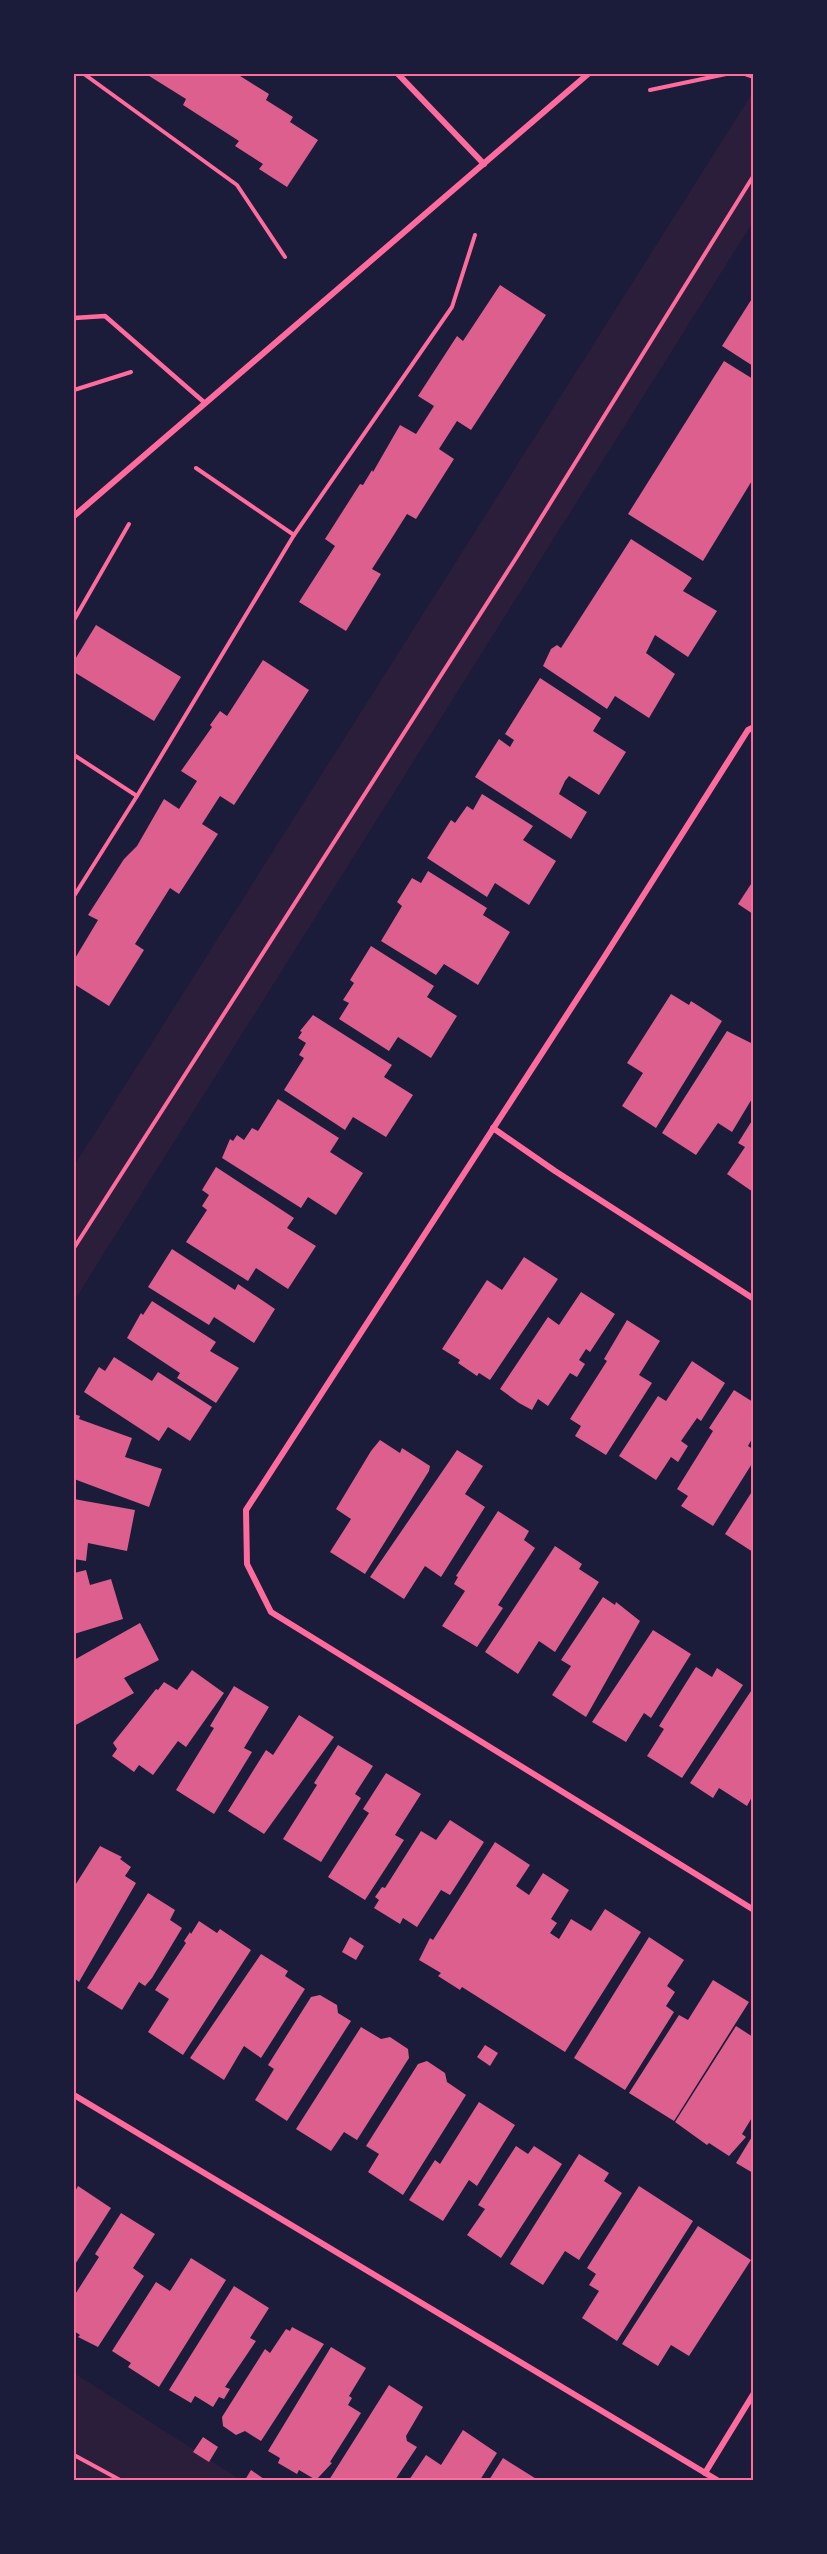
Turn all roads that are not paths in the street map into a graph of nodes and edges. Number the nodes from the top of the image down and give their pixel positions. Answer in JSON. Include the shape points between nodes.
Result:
{"nodes":[{"id":1,"x":398,"y":74,"type":"edge"},
{"id":2,"x":588,"y":74,"type":"edge"},
{"id":3,"x":484,"y":164,"type":"junction"},
{"id":4,"x":74,"y":318,"type":"edge"},
{"id":5,"x":205,"y":403,"type":"junction"},
{"id":6,"x":74,"y":516,"type":"edge"},
{"id":7,"x":753,"y":727,"type":"edge"},
{"id":8,"x":493,"y":1128,"type":"junction"},
{"id":9,"x":753,"y":1299,"type":"edge"},
{"id":10,"x":753,"y":1910,"type":"edge"},
{"id":11,"x":74,"y":2095,"type":"edge"},
{"id":12,"x":753,"y":2393,"type":"edge"},
{"id":13,"x":705,"y":2473,"type":"junction"},
{"id":14,"x":717,"y":2481,"type":"edge"}],
"edges":[{"from":1,"to":3,"type":"street"},
{"from":2,"to":3,"type":"street"},
{"from":3,"to":5,"type":"street"},
{"from":4,"to":5,"type":"lane","via":[[105,316]]},
{"from":5,"to":6,"type":"street"},
{"from":7,"to":8,"type":"street"},
{"from":8,"to":9,"type":"street"},
{"from":8,"to":10,"type":"street","via":[[246,1510],[247,1564],[271,1612]]},
{"from":11,"to":13,"type":"street"},
{"from":12,"to":13,"type":"street"},
{"from":13,"to":14,"type":"street"}]}
